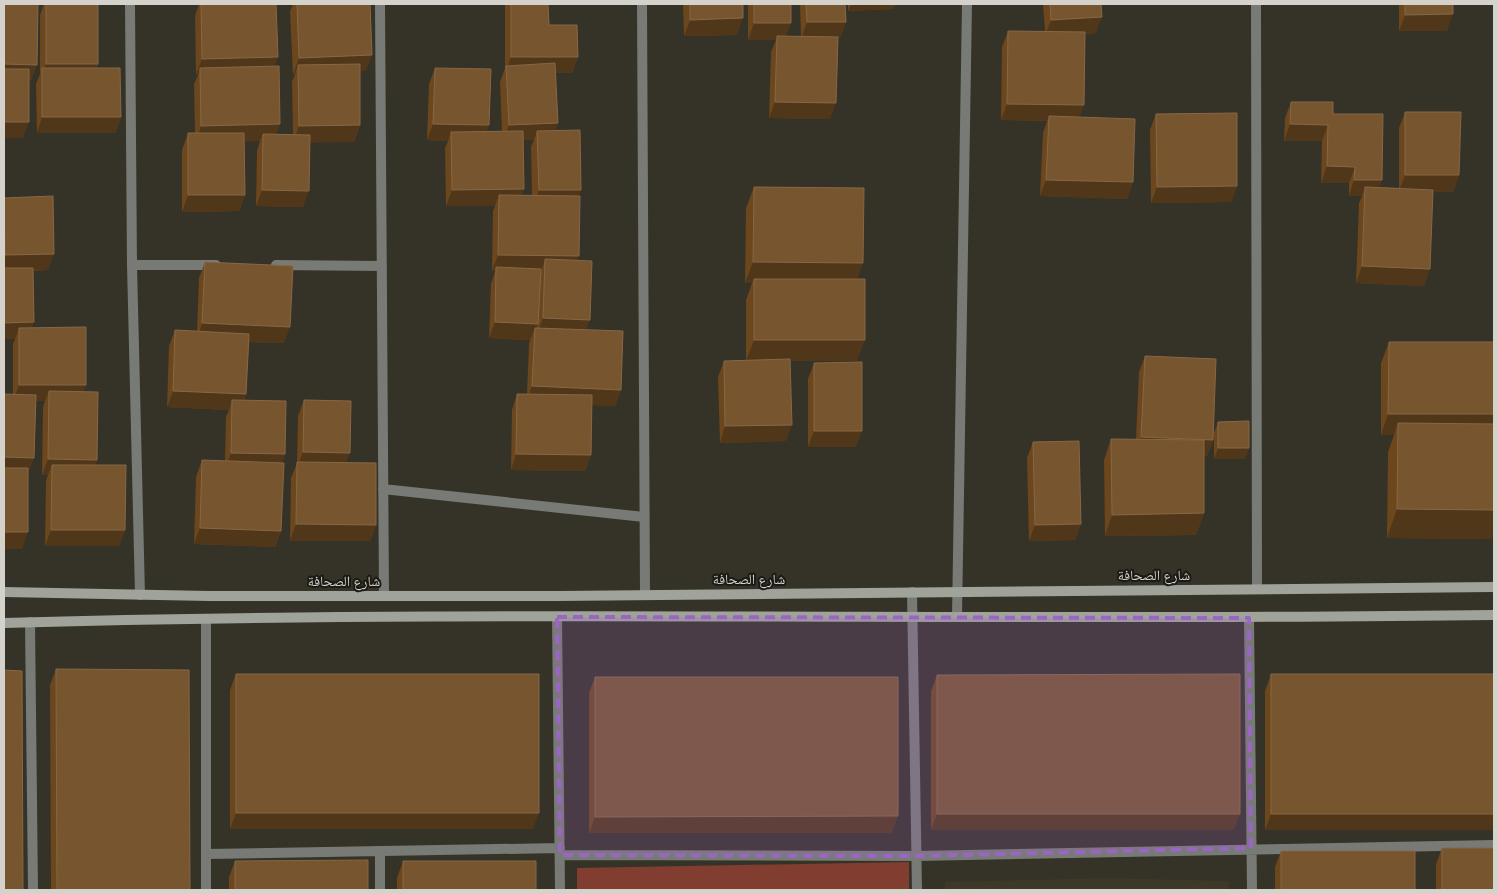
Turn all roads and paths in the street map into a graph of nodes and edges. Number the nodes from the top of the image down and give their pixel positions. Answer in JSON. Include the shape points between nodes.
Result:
{"nodes":[{"id":1,"x":130,"y":4,"type":"edge"},
{"id":2,"x":380,"y":4,"type":"edge"},
{"id":3,"x":642,"y":4,"type":"edge"},
{"id":4,"x":966,"y":4,"type":"edge"},
{"id":5,"x":1256,"y":4,"type":"edge"},
{"id":6,"x":132,"y":265,"type":"junction"},
{"id":7,"x":228,"y":265,"type":"edge"},
{"id":8,"x":267,"y":265,"type":"edge"},
{"id":9,"x":382,"y":266,"type":"junction"},
{"id":10,"x":383,"y":489,"type":"junction"},
{"id":11,"x":644,"y":517,"type":"junction"},
{"id":12,"x":1494,"y":587,"type":"edge"},
{"id":13,"x":1257,"y":588,"type":"junction"},
{"id":14,"x":956,"y":590,"type":"junction"},
{"id":15,"x":4,"y":592,"type":"edge"},
{"id":16,"x":912,"y":592,"type":"junction"},
{"id":17,"x":645,"y":593,"type":"junction"},
{"id":18,"x":140,"y":595,"type":"junction"},
{"id":19,"x":384,"y":595,"type":"junction"},
{"id":20,"x":1494,"y":615,"type":"edge"},
{"id":21,"x":956,"y":616,"type":"junction"},
{"id":22,"x":557,"y":617,"type":"junction"},
{"id":23,"x":913,"y":618,"type":"junction"},
{"id":24,"x":1250,"y":618,"type":"junction"},
{"id":25,"x":206,"y":619,"type":"junction"},
{"id":26,"x":30,"y":622,"type":"junction"},
{"id":27,"x":4,"y":623,"type":"edge"},
{"id":28,"x":1494,"y":845,"type":"edge"},
{"id":29,"x":1252,"y":848,"type":"junction"},
{"id":30,"x":380,"y":851,"type":"junction"},
{"id":31,"x":560,"y":851,"type":"junction"},
{"id":32,"x":206,"y":854,"type":"junction"},
{"id":33,"x":917,"y":856,"type":"junction"},
{"id":34,"x":33,"y":890,"type":"edge"},
{"id":35,"x":206,"y":890,"type":"edge"},
{"id":36,"x":380,"y":890,"type":"edge"},
{"id":37,"x":560,"y":890,"type":"edge"},
{"id":38,"x":917,"y":890,"type":"edge"},
{"id":39,"x":1252,"y":890,"type":"edge"}],
"edges":[{"from":1,"to":6,"type":"street"},
{"from":2,"to":9,"type":"street"},
{"from":3,"to":11,"type":"street"},
{"from":4,"to":14,"type":"street"},
{"from":5,"to":13,"type":"street"},
{"from":6,"to":7,"type":"street"},
{"from":6,"to":18,"type":"street"},
{"from":8,"to":9,"type":"street"},
{"from":9,"to":10,"type":"street"},
{"from":10,"to":11,"type":"street"},
{"from":10,"to":19,"type":"street"},
{"from":11,"to":17,"type":"street"},
{"from":12,"to":13,"type":"main road","name":"شارع الصحافة"},
{"from":13,"to":14,"type":"main road","name":"شارع الصحافة"},
{"from":14,"to":16,"type":"main road","name":"شارع الصحافة"},
{"from":14,"to":21,"type":"street"},
{"from":15,"to":18,"type":"main road","name":"شارع الصحافة"},
{"from":16,"to":17,"type":"main road","name":"شارع الصحافة"},
{"from":16,"to":23,"type":"street"},
{"from":17,"to":19,"type":"main road","name":"شارع الصحافة"},
{"from":18,"to":19,"type":"main road","name":"شارع الصحافة"},
{"from":20,"to":24,"type":"main road"},
{"from":21,"to":23,"type":"main road"},
{"from":21,"to":24,"type":"main road"},
{"from":22,"to":23,"type":"main road"},
{"from":22,"to":25,"type":"main road"},
{"from":22,"to":31,"type":"street"},
{"from":23,"to":33,"type":"street"},
{"from":24,"to":29,"type":"street"},
{"from":25,"to":26,"type":"main road"},
{"from":25,"to":32,"type":"street"},
{"from":26,"to":27,"type":"main road"},
{"from":26,"to":34,"type":"street"},
{"from":28,"to":29,"type":"street","via":[[1414,850]]},
{"from":29,"to":33,"type":"street"},
{"from":29,"to":39,"type":"street"},
{"from":30,"to":31,"type":"street"},
{"from":30,"to":32,"type":"street"},
{"from":30,"to":36,"type":"street"},
{"from":31,"to":33,"type":"street"},
{"from":31,"to":37,"type":"street"},
{"from":32,"to":35,"type":"street"},
{"from":33,"to":38,"type":"street"}]}
